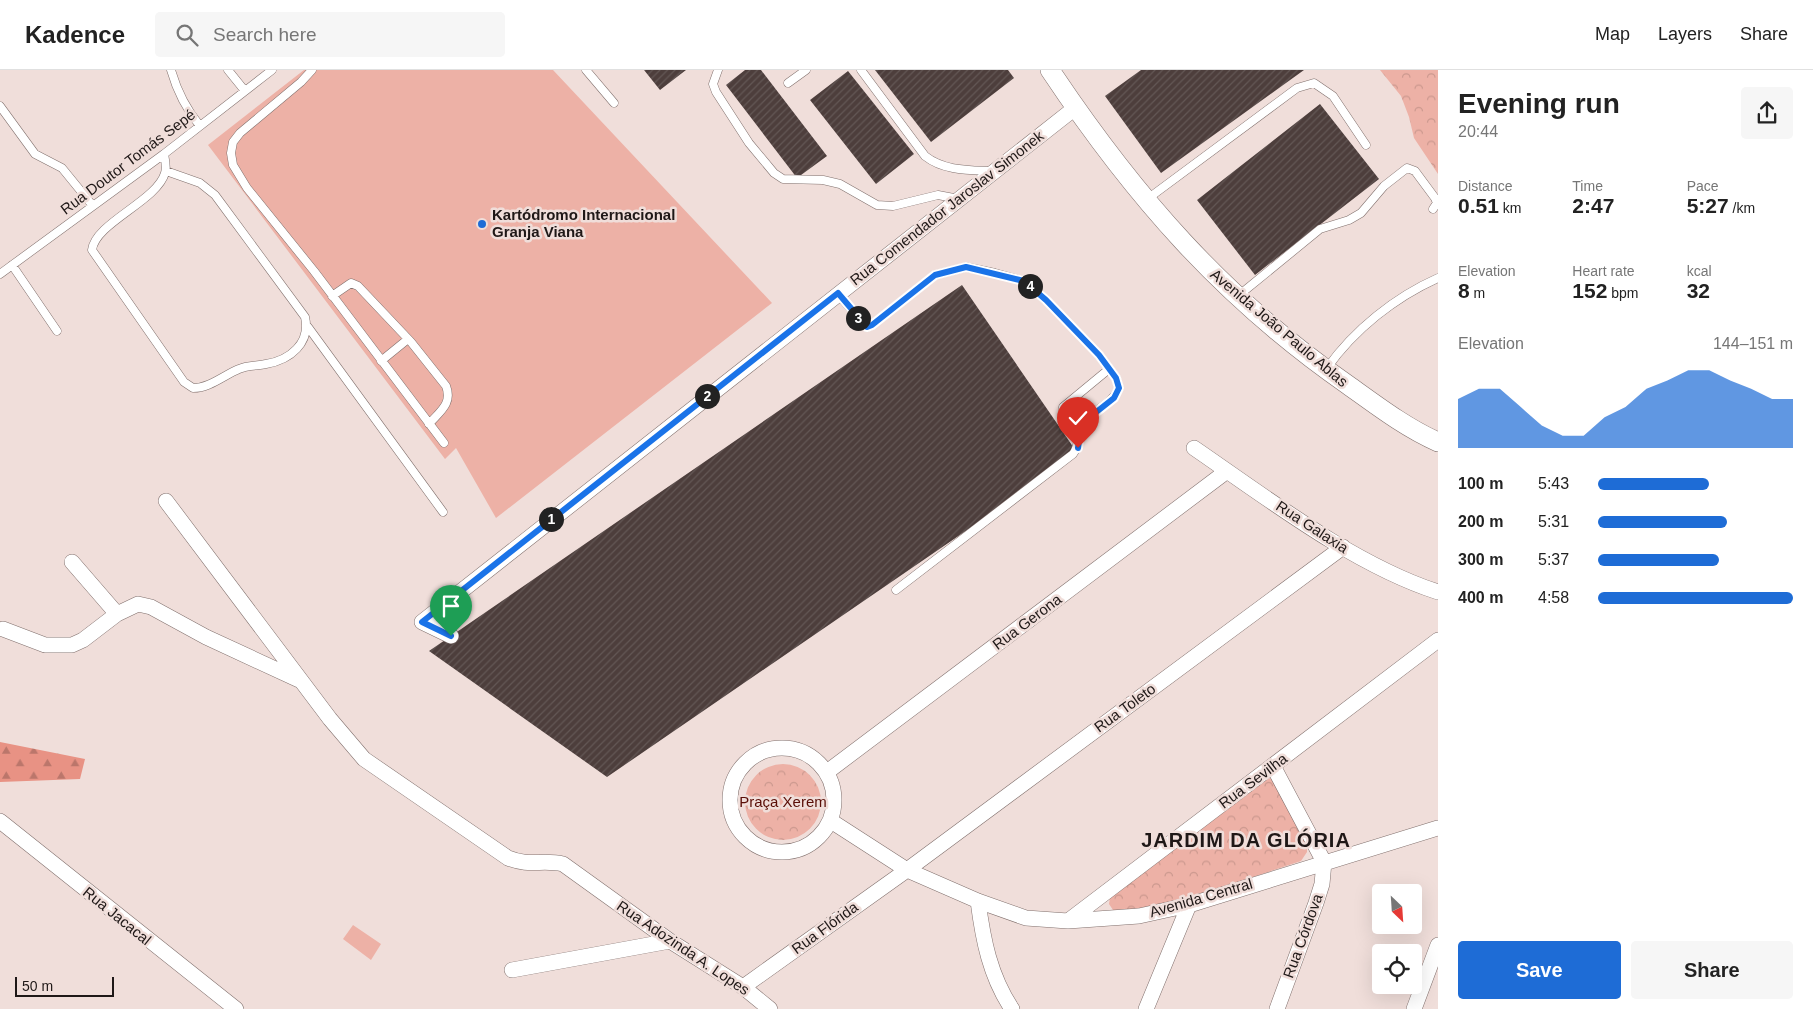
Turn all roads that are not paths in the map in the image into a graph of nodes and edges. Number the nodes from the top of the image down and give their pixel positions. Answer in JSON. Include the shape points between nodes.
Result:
{"nodes":[{"id":1,"x":171,"y":70,"type":"edge"},
{"id":2,"x":228,"y":70,"type":"edge"},
{"id":3,"x":272,"y":70,"type":"edge"},
{"id":4,"x":312,"y":70,"type":"edge"},
{"id":5,"x":586,"y":70,"type":"edge"},
{"id":6,"x":718,"y":70,"type":"edge"},
{"id":7,"x":806,"y":70,"type":"edge"},
{"id":8,"x":862,"y":70,"type":"edge"},
{"id":9,"x":1050,"y":70,"type":"edge"},
{"id":10,"x":788,"y":84,"type":"dead end"},
{"id":11,"x":244,"y":91,"type":"junction"},
{"id":12,"x":614,"y":103,"type":"dead end"},
{"id":13,"x":0,"y":106,"type":"edge"},
{"id":14,"x":1075,"y":108,"type":"junction"},
{"id":15,"x":200,"y":126,"type":"junction"},
{"id":16,"x":1366,"y":146,"type":"dead end"},
{"id":17,"x":164,"y":154,"type":"junction"},
{"id":18,"x":166,"y":171,"type":"junction"},
{"id":19,"x":995,"y":171,"type":"junction"},
{"id":20,"x":959,"y":199,"type":"junction"},
{"id":21,"x":1145,"y":200,"type":"junction"},
{"id":22,"x":93,"y":206,"type":"junction"},
{"id":23,"x":1433,"y":209,"type":"dead end"},
{"id":24,"x":12,"y":265,"type":"junction"},
{"id":25,"x":0,"y":274,"type":"edge"},
{"id":26,"x":1438,"y":278,"type":"edge"},
{"id":27,"x":838,"y":293,"type":"junction"},
{"id":28,"x":332,"y":296,"type":"junction"},
{"id":29,"x":1237,"y":297,"type":"junction"},
{"id":30,"x":308,"y":327,"type":"junction"},
{"id":31,"x":57,"y":331,"type":"dead end"},
{"id":32,"x":408,"y":339,"type":"junction"},
{"id":33,"x":381,"y":361,"type":"junction"},
{"id":34,"x":1109,"y":369,"type":"junction"},
{"id":35,"x":1326,"y":370,"type":"junction"},
{"id":36,"x":429,"y":424,"type":"junction"},
{"id":37,"x":1080,"y":433,"type":"junction"},
{"id":38,"x":1438,"y":442,"type":"edge"},
{"id":39,"x":444,"y":443,"type":"dead end"},
{"id":40,"x":1194,"y":448,"type":"dead end"},
{"id":41,"x":1227,"y":471,"type":"junction"},
{"id":42,"x":166,"y":501,"type":"dead end"},
{"id":43,"x":443,"y":512,"type":"dead end"},
{"id":44,"x":1343,"y":547,"type":"junction"},
{"id":45,"x":72,"y":562,"type":"dead end"},
{"id":46,"x":896,"y":590,"type":"dead end"},
{"id":47,"x":1438,"y":592,"type":"edge"},
{"id":48,"x":117,"y":614,"type":"junction"},
{"id":49,"x":3,"y":630,"type":"dead end"},
{"id":50,"x":451,"y":636,"type":"dead end"},
{"id":51,"x":1435,"y":648,"type":"edge"},
{"id":52,"x":300,"y":680,"type":"junction"},
{"id":53,"x":1273,"y":766,"type":"junction"},
{"id":54,"x":827,"y":772,"type":"junction"},
{"id":55,"x":0,"y":821,"type":"edge"},
{"id":56,"x":830,"y":822,"type":"junction"},
{"id":57,"x":1438,"y":828,"type":"edge"},
{"id":58,"x":1324,"y":862,"type":"junction"},
{"id":59,"x":907,"y":870,"type":"junction"},
{"id":60,"x":978,"y":901,"type":"junction"},
{"id":61,"x":1189,"y":905,"type":"junction"},
{"id":62,"x":1068,"y":922,"type":"junction"},
{"id":63,"x":670,"y":940,"type":"junction"},
{"id":64,"x":1438,"y":945,"type":"edge"},
{"id":65,"x":512,"y":970,"type":"dead end"},
{"id":66,"x":743,"y":987,"type":"junction"},
{"id":67,"x":236,"y":1009,"type":"edge"},
{"id":68,"x":770,"y":1009,"type":"edge"},
{"id":69,"x":1012,"y":1009,"type":"edge"},
{"id":70,"x":1146,"y":1009,"type":"edge"},
{"id":71,"x":1277,"y":1009,"type":"edge"},
{"id":72,"x":1414,"y":1009,"type":"edge"}],
"edges":[{"from":1,"to":15,"type":"lane","via":[[188,111]]},
{"from":2,"to":11,"type":"lane"},
{"from":3,"to":11,"type":"lane","name":"Rua Doutor Tomás Sepé"},
{"from":4,"to":28,"type":"lane","via":[[240,133],[233,142],[231,153],[233,165],[247,188]]},
{"from":5,"to":12,"type":"lane"},
{"from":6,"to":20,"type":"lane","via":[[713,84],[716,92],[749,143],[783,179],[840,184],[877,205],[892,206],[938,195]]},
{"from":7,"to":10,"type":"lane"},
{"from":8,"to":19,"type":"lane","via":[[925,156],[936,165]]},
{"from":9,"to":14,"type":"street","name":"Avenida João Paulo Ablas"},
{"from":11,"to":15,"type":"lane","name":"Rua Doutor Tomás Sepé"},
{"from":13,"to":22,"type":"lane","via":[[35,154],[62,168]]},
{"from":14,"to":19,"type":"street","name":"Rua Comendador Jaroslav Simonek"},
{"from":14,"to":21,"type":"street","name":"Avenida João Paulo Ablas"},
{"from":15,"to":17,"type":"lane","name":"Rua Doutor Tomás Sepé"},
{"from":16,"to":21,"type":"lane","via":[[1333,96],[1314,83],[1297,88]]},
{"from":17,"to":18,"type":"lane"},
{"from":17,"to":22,"type":"lane","name":"Rua Doutor Tomás Sepé"},
{"from":18,"to":30,"type":"lane","via":[[200,183],[215,194],[305,317]]},
{"from":18,"to":30,"type":"lane","via":[[158,185],[96,239],[92,250],[184,382],[200,388],[242,368],[287,356],[302,344]]},
{"from":19,"to":20,"type":"street","name":"Rua Comendador Jaroslav Simonek"},
{"from":20,"to":27,"type":"street","name":"Rua Comendador Jaroslav Simonek"},
{"from":21,"to":29,"type":"street","name":"Avenida João Paulo Ablas"},
{"from":22,"to":24,"type":"lane","name":"Rua Doutor Tomás Sepé"},
{"from":23,"to":29,"type":"lane","via":[[1436,198],[1415,171],[1407,168],[1384,186],[1361,213],[1320,229]]},
{"from":24,"to":25,"type":"lane","name":"Rua Doutor Tomás Sepé"},
{"from":24,"to":31,"type":"lane"},
{"from":26,"to":35,"type":"lane","via":[[1414,288],[1379,314],[1335,356]]},
{"from":27,"to":34,"type":"lane","via":[[867,327],[935,275],[966,267],[1024,281],[1046,300]]},
{"from":27,"to":50,"type":"street","name":"Rua Comendador Jaroslav Simonek","via":[[422,622]]},
{"from":28,"to":32,"type":"lane","via":[[351,282]]},
{"from":28,"to":33,"type":"lane"},
{"from":29,"to":35,"type":"street","name":"Avenida João Paulo Ablas"},
{"from":30,"to":43,"type":"lane"},
{"from":32,"to":33,"type":"lane"},
{"from":32,"to":36,"type":"lane","via":[[450,394],[443,410]]},
{"from":33,"to":36,"type":"lane"},
{"from":34,"to":37,"type":"lane","via":[[1119,388],[1114,398],[1085,421]]},
{"from":34,"to":37,"type":"lane","via":[[1063,407],[1064,415]]},
{"from":35,"to":38,"type":"street","name":"Avenida João Paulo Ablas","via":[[1368,400]]},
{"from":36,"to":39,"type":"lane"},
{"from":37,"to":46,"type":"lane","via":[[1078,448],[1073,454]]},
{"from":40,"to":41,"type":"street","name":"Rua Galaxia"},
{"from":41,"to":44,"type":"street","name":"Rua Galaxia"},
{"from":41,"to":54,"type":"street","name":"Rua Gerona"},
{"from":42,"to":52,"type":"street","name":"Rua Adozinda A. Lopes"},
{"from":44,"to":47,"type":"street","name":"Rua Galaxia","via":[[1394,575]]},
{"from":44,"to":59,"type":"street","name":"Rua Toleto"},
{"from":45,"to":48,"type":"street"},
{"from":48,"to":49,"type":"street","via":[[72,645],[46,645]]},
{"from":48,"to":52,"type":"street","via":[[138,604],[151,607],[206,637]]},
{"from":51,"to":53,"type":"street","name":"Rua Sevilha"},
{"from":52,"to":63,"type":"street","name":"Rua Adozinda A. Lopes","via":[[364,759],[472,836],[519,862],[563,864]]},
{"from":53,"to":58,"type":"street"},
{"from":53,"to":62,"type":"street","name":"Rua Sevilha"},
{"from":54,"to":56,"type":"street","via":[[834,788],[835,805]]},
{"from":54,"to":56,"type":"street","via":[[815,759],[800,751],[783,748],[766,751],[751,759],[739,772],[732,787],[730,804],[734,821],[744,836],[757,846],[774,852],[791,852],[807,847],[821,836]]},
{"from":55,"to":67,"type":"street","name":"Rua Jacacal"},
{"from":56,"to":59,"type":"street","name":"Avenida Central"},
{"from":57,"to":58,"type":"street","name":"Avenida Central"},
{"from":58,"to":61,"type":"street","name":"Avenida Central"},
{"from":58,"to":71,"type":"street","name":"Rua Córdova","via":[[1316,903]]},
{"from":59,"to":60,"type":"street","name":"Avenida Central"},
{"from":59,"to":66,"type":"street","name":"Rua Flórida"},
{"from":60,"to":62,"type":"street","name":"Avenida Central","via":[[1026,918]]},
{"from":60,"to":69,"type":"street","via":[[988,957]]},
{"from":61,"to":62,"type":"street","name":"Avenida Central","via":[[1138,916]]},
{"from":61,"to":70,"type":"street"},
{"from":63,"to":65,"type":"street"},
{"from":63,"to":66,"type":"street","name":"Rua Adozinda A. Lopes"},
{"from":64,"to":72,"type":"street"},
{"from":66,"to":68,"type":"street","name":"Rua Adozinda A. Lopes"}]}
